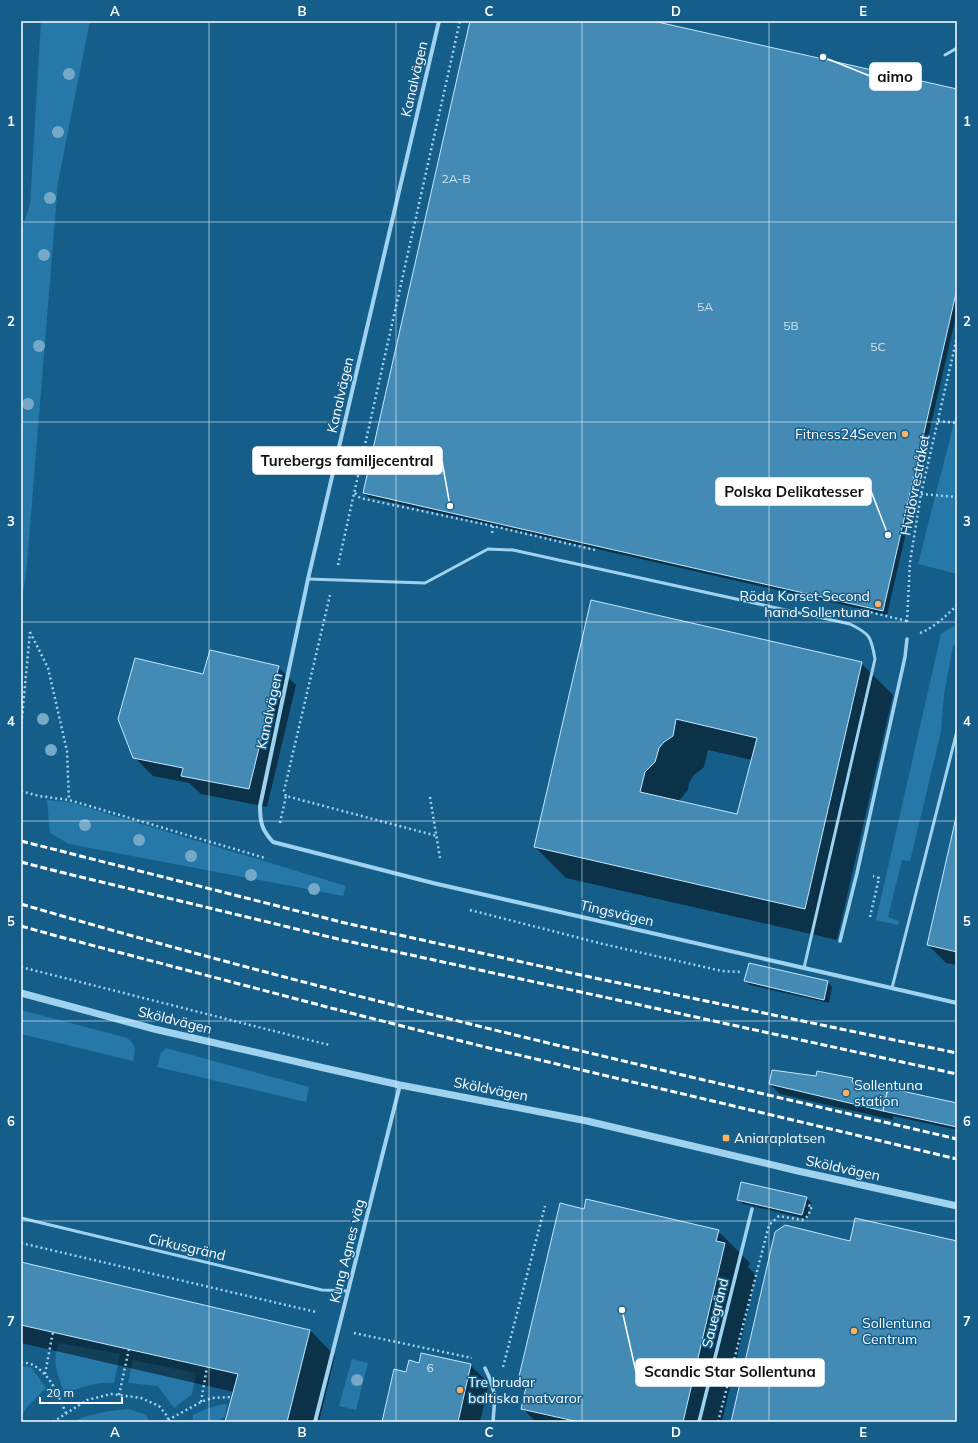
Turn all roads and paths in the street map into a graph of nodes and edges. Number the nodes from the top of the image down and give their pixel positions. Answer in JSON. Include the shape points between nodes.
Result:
{"nodes":[{"id":1,"x":439,"y":21,"type":"edge"},
{"id":2,"x":460,"y":21,"type":"edge"},
{"id":3,"x":957,"y":48,"type":"edge"},
{"id":4,"x":945,"y":55,"type":"dead end"},
{"id":5,"x":957,"y":337,"type":"edge"},
{"id":6,"x":938,"y":421,"type":"junction"},
{"id":7,"x":957,"y":423,"type":"edge"},
{"id":8,"x":354,"y":493,"type":"junction"},
{"id":9,"x":921,"y":494,"type":"junction"},
{"id":10,"x":957,"y":497,"type":"edge"},
{"id":11,"x":493,"y":526,"type":"dead end"},
{"id":12,"x":308,"y":579,"type":"junction"},
{"id":13,"x":334,"y":580,"type":"junction"},
{"id":14,"x":957,"y":605,"type":"edge"},
{"id":15,"x":907,"y":620,"type":"junction"},
{"id":16,"x":901,"y":624,"type":"dead end"},
{"id":17,"x":907,"y":638,"type":"junction"},
{"id":18,"x":21,"y":728,"type":"edge"},
{"id":19,"x":957,"y":731,"type":"edge"},
{"id":20,"x":21,"y":791,"type":"edge"},
{"id":21,"x":39,"y":796,"type":"dead end"},
{"id":22,"x":286,"y":796,"type":"junction"},
{"id":23,"x":430,"y":797,"type":"dead end"},
{"id":24,"x":69,"y":800,"type":"dead end"},
{"id":25,"x":279,"y":824,"type":"dead end"},
{"id":26,"x":437,"y":836,"type":"junction"},
{"id":27,"x":273,"y":842,"type":"joint"},
{"id":28,"x":440,"y":858,"type":"dead end"},
{"id":29,"x":857,"y":873,"type":"junction"},
{"id":30,"x":870,"y":917,"type":"dead end"},
{"id":31,"x":840,"y":941,"type":"dead end"},
{"id":32,"x":21,"y":967,"type":"edge"},
{"id":33,"x":804,"y":968,"type":"junction"},
{"id":34,"x":892,"y":988,"type":"junction"},
{"id":35,"x":21,"y":993,"type":"edge"},
{"id":36,"x":957,"y":1003,"type":"edge"},
{"id":37,"x":329,"y":1045,"type":"dead end"},
{"id":38,"x":400,"y":1085,"type":"junction"},
{"id":39,"x":804,"y":1205,"type":"dead end"},
{"id":40,"x":545,"y":1206,"type":"dead end"},
{"id":41,"x":957,"y":1206,"type":"edge"},
{"id":42,"x":752,"y":1208,"type":"dead end"},
{"id":43,"x":21,"y":1218,"type":"edge"},
{"id":44,"x":21,"y":1243,"type":"edge"},
{"id":45,"x":348,"y":1291,"type":"junction"},
{"id":46,"x":316,"y":1312,"type":"dead end"},
{"id":47,"x":53,"y":1332,"type":"dead end"},
{"id":48,"x":351,"y":1332,"type":"dead end"},
{"id":49,"x":129,"y":1349,"type":"dead end"},
{"id":50,"x":21,"y":1362,"type":"edge"},
{"id":51,"x":207,"y":1367,"type":"dead end"},
{"id":52,"x":485,"y":1368,"type":"joint"},
{"id":53,"x":45,"y":1375,"type":"junction"},
{"id":54,"x":119,"y":1395,"type":"junction"},
{"id":55,"x":495,"y":1396,"type":"junction"},
{"id":56,"x":232,"y":1397,"type":"dead end"},
{"id":57,"x":201,"y":1402,"type":"junction"},
{"id":58,"x":66,"y":1413,"type":"junction"},
{"id":59,"x":168,"y":1421,"type":"edge"},
{"id":60,"x":53,"y":1422,"type":"edge"},
{"id":61,"x":315,"y":1422,"type":"edge"},
{"id":62,"x":493,"y":1422,"type":"edge"},
{"id":63,"x":699,"y":1422,"type":"edge"},
{"id":64,"x":718,"y":1422,"type":"edge"}],
"edges":[{"from":1,"to":12,"type":"street","name":"Kanalvägen"},
{"from":2,"to":8,"type":"path"},
{"from":3,"to":4,"type":"lane"},
{"from":5,"to":6,"type":"path","name":"Hvidovrestråket"},
{"from":6,"to":7,"type":"path"},
{"from":6,"to":9,"type":"path","name":"Hvidovrestråket"},
{"from":8,"to":11,"type":"path","via":[[360,498]]},
{"from":8,"to":13,"type":"path"},
{"from":9,"to":10,"type":"path"},
{"from":9,"to":15,"type":"path","name":"Hvidovrestråket","via":[[910,562]]},
{"from":12,"to":13,"type":"lane"},
{"from":12,"to":27,"type":"street","name":"Kanalvägen","via":[[260,806],[260,820],[265,833]]},
{"from":13,"to":22,"type":"path","via":[[284,791]]},
{"from":13,"to":33,"type":"lane","via":[[425,583],[488,549],[513,550],[850,624],[865,632],[872,644],[875,659]]},
{"from":14,"to":17,"type":"path","via":[[928,630]]},
{"from":15,"to":16,"type":"path"},
{"from":15,"to":17,"type":"path","name":"Hvidovrestråket"},
{"from":17,"to":29,"type":"street"},
{"from":18,"to":24,"type":"path","via":[[30,632],[48,668],[67,751]]},
{"from":19,"to":34,"type":"lane"},
{"from":20,"to":21,"type":"path"},
{"from":22,"to":25,"type":"path"},
{"from":22,"to":26,"type":"path"},
{"from":23,"to":26,"type":"path"},
{"from":26,"to":28,"type":"path"},
{"from":27,"to":33,"type":"street","name":"Tingsvägen","via":[[433,883]]},
{"from":29,"to":30,"type":"path","via":[[879,878]]},
{"from":29,"to":31,"type":"street"},
{"from":32,"to":37,"type":"path"},
{"from":33,"to":34,"type":"street","name":"Tingsvägen"},
{"from":34,"to":36,"type":"street","name":"Tingsvägen"},
{"from":35,"to":38,"type":"street","name":"Sköldvägen","via":[[154,1029]]},
{"from":38,"to":41,"type":"street","name":"Sköldvägen","via":[[587,1121]]},
{"from":38,"to":45,"type":"street","name":"Kung Agnes väg"},
{"from":39,"to":64,"type":"path","via":[[812,1206],[808,1216],[802,1220],[779,1216],[769,1225]]},
{"from":40,"to":55,"type":"path"},
{"from":42,"to":63,"type":"street","name":"Sauegränd"},
{"from":43,"to":45,"type":"lane","name":"Cirkusgränd","via":[[322,1290]]},
{"from":44,"to":46,"type":"path"},
{"from":45,"to":61,"type":"street","name":"Kung Agnes väg"},
{"from":47,"to":53,"type":"path"},
{"from":48,"to":52,"type":"path","via":[[478,1360]]},
{"from":49,"to":54,"type":"path"},
{"from":50,"to":53,"type":"path","via":[[33,1364]]},
{"from":51,"to":57,"type":"path"},
{"from":52,"to":55,"type":"street"},
{"from":53,"to":58,"type":"path","via":[[53,1383]]},
{"from":54,"to":58,"type":"path","via":[[112,1394],[88,1400]]},
{"from":54,"to":59,"type":"path","via":[[141,1398],[159,1406],[168,1417]]},
{"from":55,"to":62,"type":"street"},
{"from":56,"to":57,"type":"path","via":[[212,1398]]},
{"from":57,"to":59,"type":"path"},
{"from":58,"to":60,"type":"path"}]}
